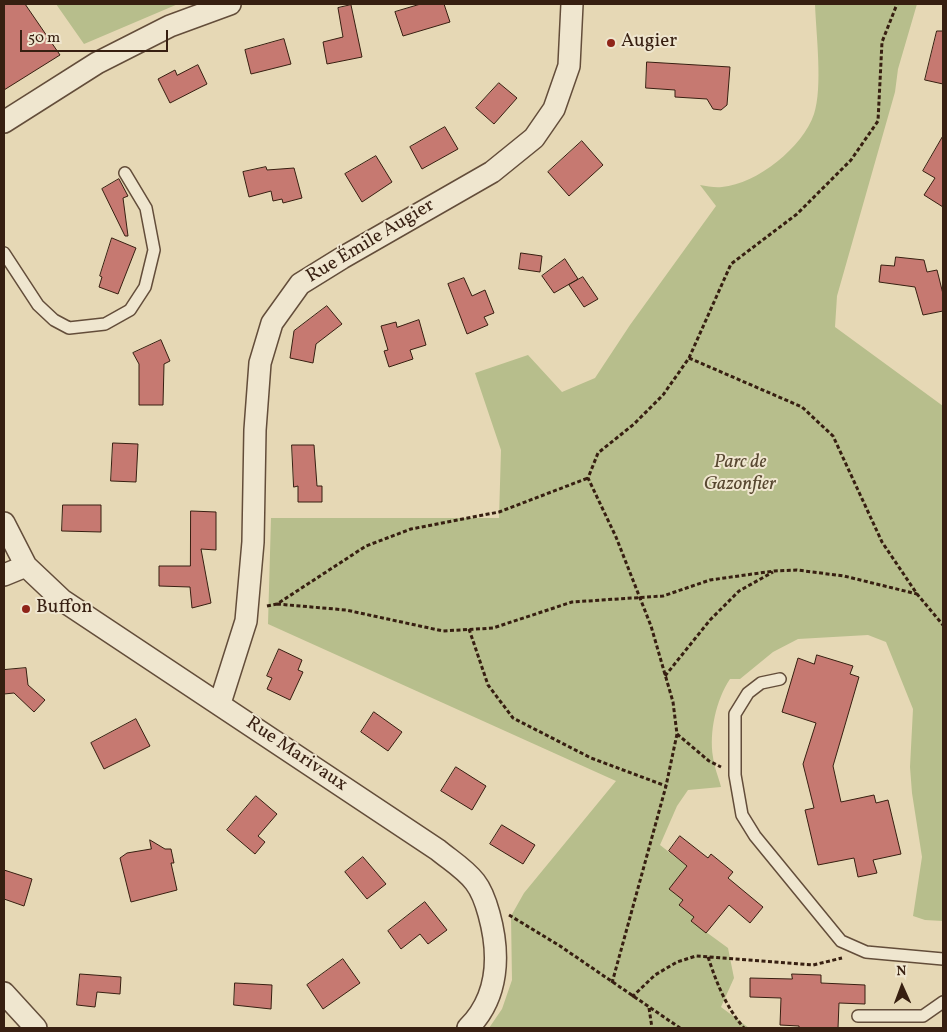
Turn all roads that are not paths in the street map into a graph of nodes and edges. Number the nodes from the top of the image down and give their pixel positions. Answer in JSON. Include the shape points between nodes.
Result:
{"nodes":[{"id":1,"x":230,"y":4,"type":"edge"},
{"id":2,"x":572,"y":4,"type":"edge"},
{"id":3,"x":4,"y":122,"type":"edge"},
{"id":4,"x":125,"y":173,"type":"dead end"},
{"id":5,"x":4,"y":253,"type":"edge"},
{"id":6,"x":4,"y":523,"type":"edge"},
{"id":7,"x":26,"y":566,"type":"junction"},
{"id":8,"x":4,"y":575,"type":"edge"},
{"id":9,"x":780,"y":679,"type":"dead end"},
{"id":10,"x":220,"y":703,"type":"junction"},
{"id":11,"x":943,"y":959,"type":"edge"},
{"id":12,"x":4,"y":993,"type":"edge"},
{"id":13,"x":943,"y":1002,"type":"edge"},
{"id":14,"x":858,"y":1016,"type":"dead end"},
{"id":15,"x":36,"y":1028,"type":"edge"},
{"id":16,"x":468,"y":1028,"type":"edge"}],
"edges":[{"from":1,"to":3,"type":"street","via":[[170,26],[97,63]]},
{"from":2,"to":10,"type":"street","name":"Rue Émile Augier","via":[[569,66],[554,109],[534,138],[492,172],[300,284],[272,324],[260,363],[253,542],[246,621]]},
{"from":4,"to":5,"type":"lane","via":[[146,208],[154,250],[145,287],[130,310],[105,324],[69,328],[54,320],[38,305]]},
{"from":6,"to":7,"type":"street","name":"Rue Marivaux"},
{"from":7,"to":8,"type":"street"},
{"from":7,"to":10,"type":"street","name":"Rue Marivaux","via":[[62,600]]},
{"from":9,"to":11,"type":"lane","via":[[761,683],[748,693],[735,714],[735,775],[742,814],[755,836],[841,941],[866,952]]},
{"from":10,"to":16,"type":"street","name":"Rue Marivaux","via":[[438,850],[476,883],[485,900],[495,937],[496,961],[494,981],[487,1000]]},
{"from":12,"to":15,"type":"street"},
{"from":13,"to":14,"type":"lane","via":[[923,1016]]}]}
